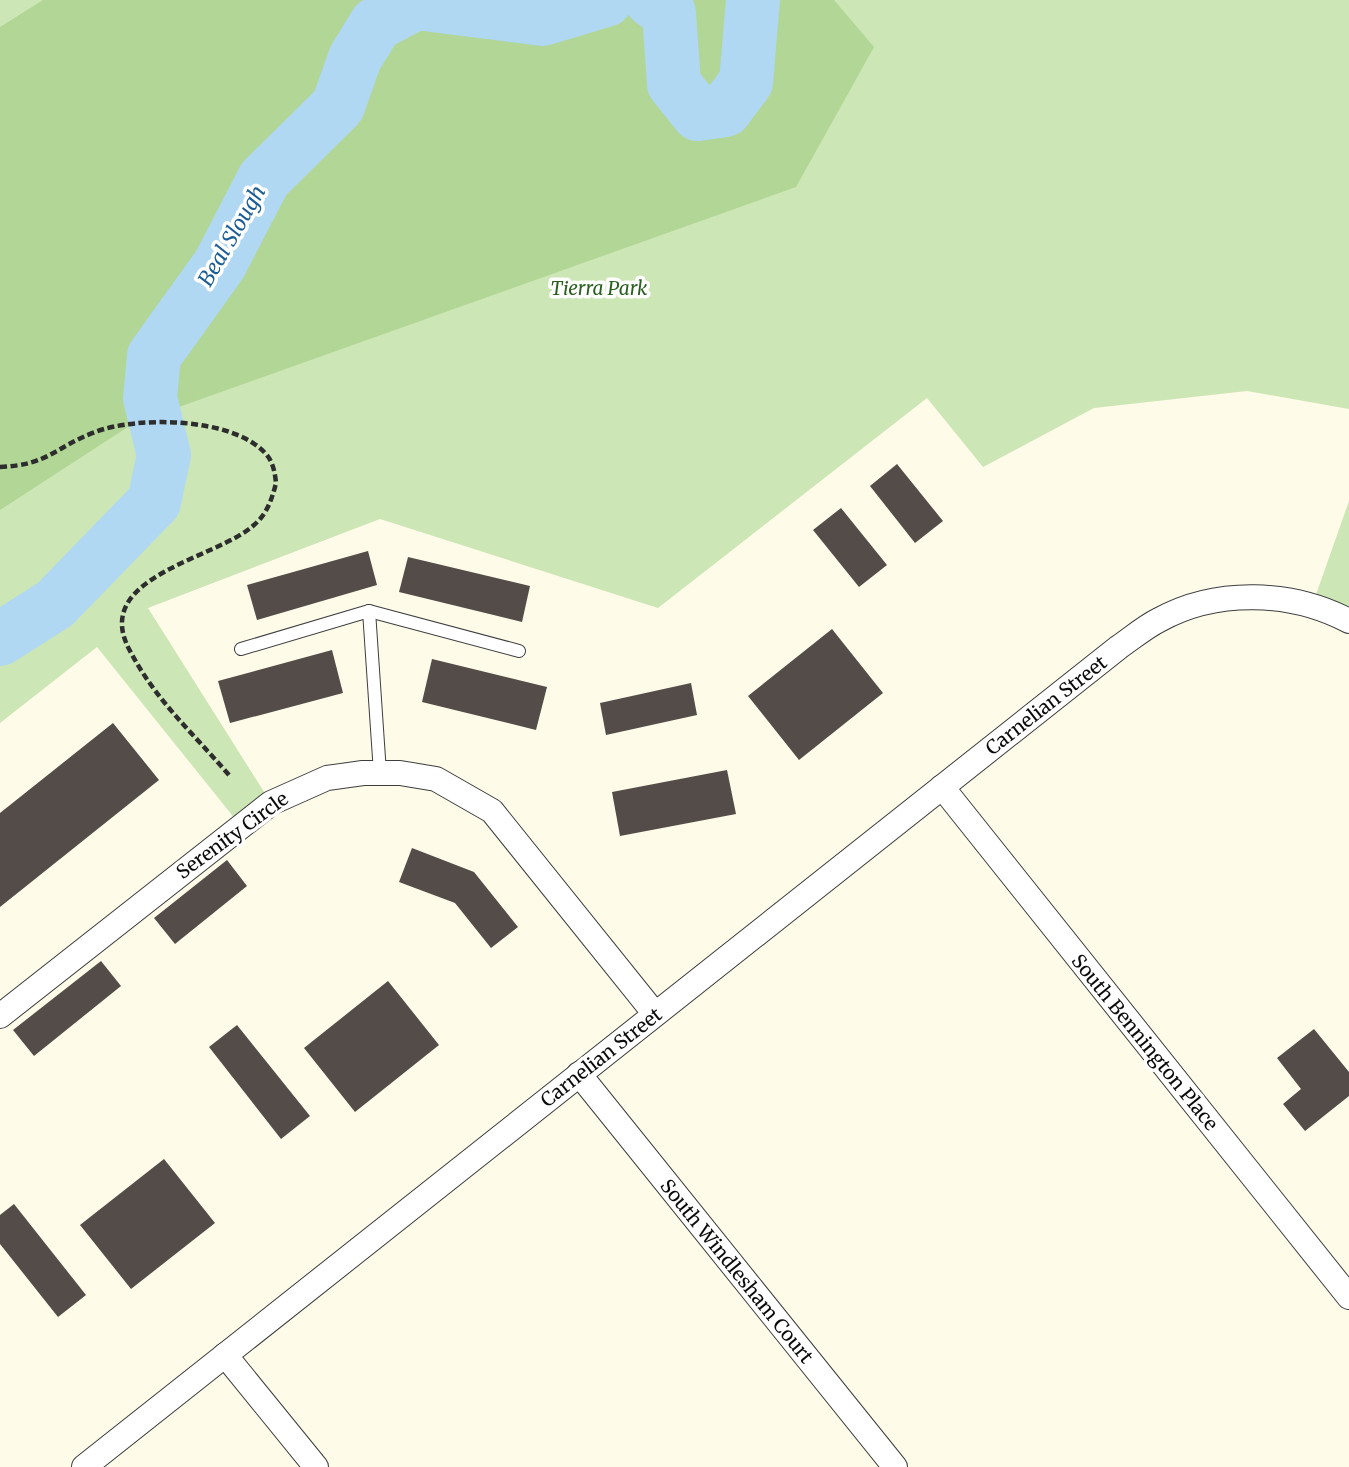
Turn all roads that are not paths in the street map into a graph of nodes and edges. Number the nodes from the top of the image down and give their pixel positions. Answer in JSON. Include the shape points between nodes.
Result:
{"nodes":[{"id":1,"x":369,"y":611,"type":"junction"},
{"id":2,"x":1349,"y":621,"type":"edge"},
{"id":3,"x":241,"y":649,"type":"dead end"},
{"id":4,"x":519,"y":652,"type":"dead end"},
{"id":5,"x":380,"y":773,"type":"junction"},
{"id":6,"x":942,"y":787,"type":"junction"},
{"id":7,"x":655,"y":1014,"type":"junction"},
{"id":8,"x":0,"y":1016,"type":"edge"},
{"id":9,"x":579,"y":1074,"type":"junction"},
{"id":10,"x":1349,"y":1297,"type":"edge"},
{"id":11,"x":225,"y":1355,"type":"junction"},
{"id":12,"x":84,"y":1467,"type":"edge"},
{"id":13,"x":316,"y":1467,"type":"edge"},
{"id":14,"x":895,"y":1467,"type":"edge"}],
"edges":[{"from":1,"to":3,"type":"lane"},
{"from":1,"to":4,"type":"lane"},
{"from":1,"to":5,"type":"lane"},
{"from":2,"to":6,"type":"street","name":"Carnelian Street","via":[[1276,598],[1231,598],[1160,619]]},
{"from":5,"to":7,"type":"street","name":"Serenity Circle","via":[[436,779],[492,811]]},
{"from":5,"to":8,"type":"street","name":"Serenity Circle","via":[[327,778],[271,803]]},
{"from":6,"to":7,"type":"street","name":"Carnelian Street"},
{"from":6,"to":10,"type":"street","name":"South Bennington Place"},
{"from":7,"to":9,"type":"street","name":"Carnelian Street"},
{"from":9,"to":11,"type":"street","name":"Carnelian Street"},
{"from":9,"to":14,"type":"street","name":"South Windlesham Court"},
{"from":11,"to":12,"type":"street","name":"Carnelian Street"},
{"from":11,"to":13,"type":"street"}]}
